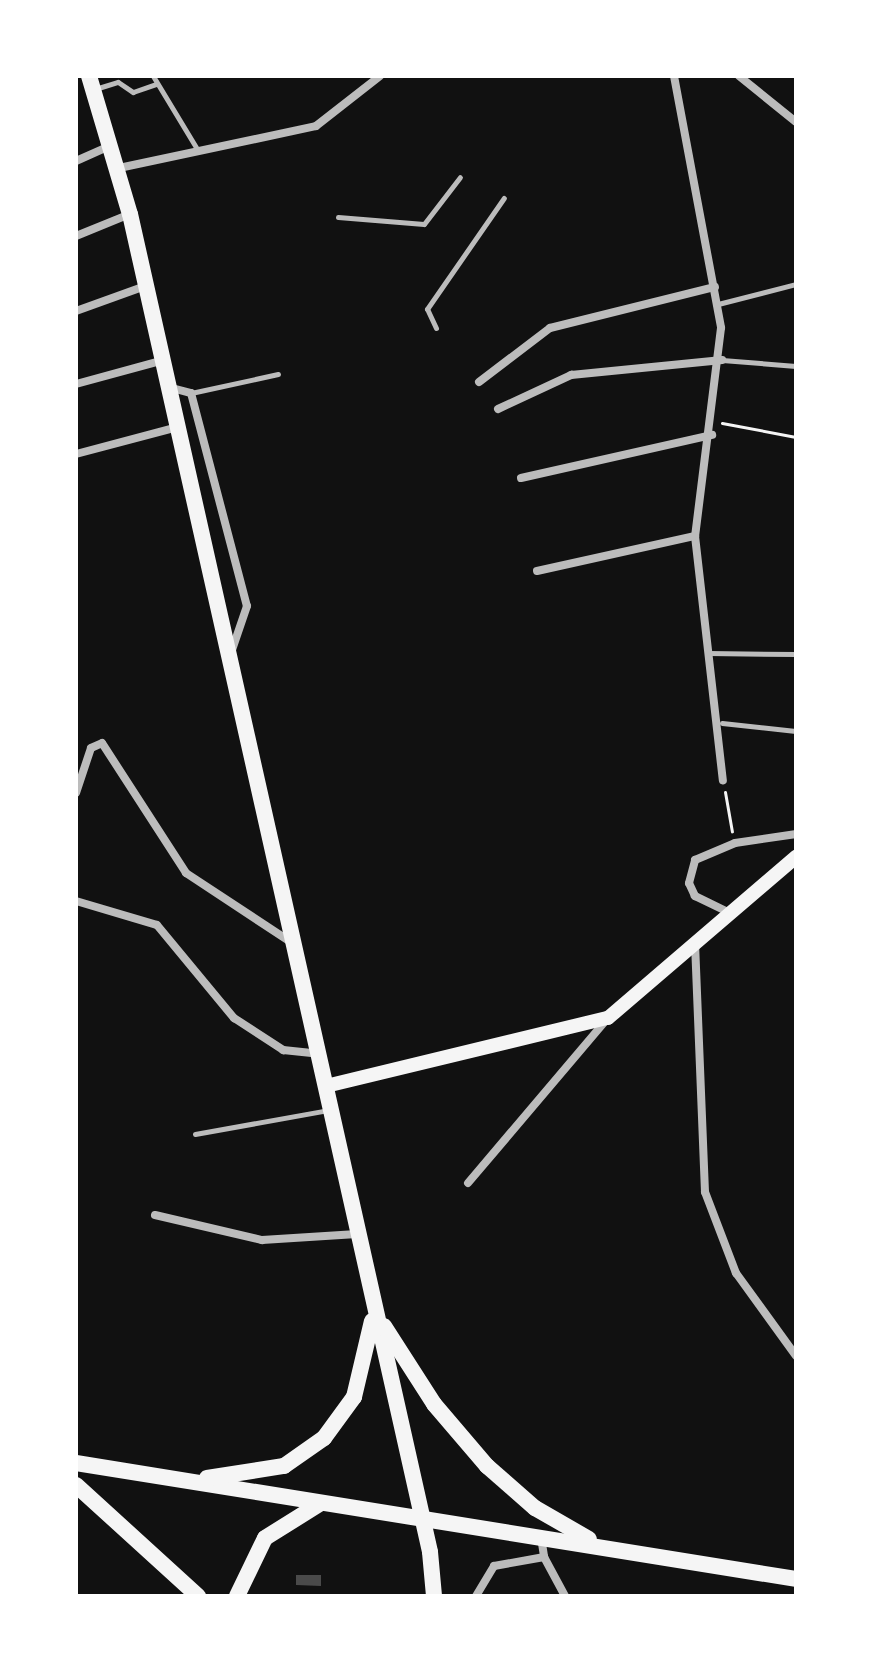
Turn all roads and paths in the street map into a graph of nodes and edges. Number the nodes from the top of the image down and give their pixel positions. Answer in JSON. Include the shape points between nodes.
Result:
{"nodes":[{"id":1,"x":153,"y":76,"type":"edge"},
{"id":2,"x":380,"y":76,"type":"edge"},
{"id":3,"x":674,"y":76,"type":"edge"},
{"id":4,"x":739,"y":76,"type":"edge"},
{"id":5,"x":91,"y":81,"type":"edge"},
{"id":6,"x":76,"y":83,"type":"edge"},
{"id":7,"x":156,"y":84,"type":"junction"},
{"id":8,"x":796,"y":122,"type":"edge"},
{"id":9,"x":113,"y":145,"type":"junction"},
{"id":10,"x":197,"y":149,"type":"junction"},
{"id":11,"x":76,"y":161,"type":"edge"},
{"id":12,"x":119,"y":168,"type":"junction"},
{"id":13,"x":460,"y":177,"type":"dead end"},
{"id":14,"x":504,"y":198,"type":"dead end"},
{"id":15,"x":130,"y":214,"type":"junction"},
{"id":16,"x":338,"y":217,"type":"dead end"},
{"id":17,"x":76,"y":236,"type":"edge"},
{"id":18,"x":796,"y":284,"type":"edge"},
{"id":19,"x":145,"y":286,"type":"junction"},
{"id":20,"x":715,"y":287,"type":"junction"},
{"id":21,"x":718,"y":304,"type":"junction"},
{"id":22,"x":76,"y":311,"type":"edge"},
{"id":23,"x":436,"y":328,"type":"dead end"},
{"id":24,"x":722,"y":360,"type":"junction"},
{"id":25,"x":160,"y":361,"type":"junction"},
{"id":26,"x":796,"y":366,"type":"edge"},
{"id":27,"x":278,"y":374,"type":"dead end"},
{"id":28,"x":479,"y":382,"type":"dead end"},
{"id":29,"x":76,"y":384,"type":"edge"},
{"id":30,"x":165,"y":386,"type":"junction"},
{"id":31,"x":191,"y":393,"type":"junction"},
{"id":32,"x":498,"y":409,"type":"dead end"},
{"id":33,"x":714,"y":422,"type":"junction"},
{"id":34,"x":174,"y":428,"type":"junction"},
{"id":35,"x":712,"y":435,"type":"junction"},
{"id":36,"x":796,"y":437,"type":"edge"},
{"id":37,"x":76,"y":454,"type":"edge"},
{"id":38,"x":521,"y":478,"type":"dead end"},
{"id":39,"x":695,"y":536,"type":"junction"},
{"id":40,"x":537,"y":571,"type":"dead end"},
{"id":41,"x":707,"y":653,"type":"junction"},
{"id":42,"x":796,"y":654,"type":"edge"},
{"id":43,"x":229,"y":657,"type":"junction"},
{"id":44,"x":722,"y":723,"type":"junction"},
{"id":45,"x":796,"y":731,"type":"edge"},
{"id":46,"x":723,"y":780,"type":"joint"},
{"id":47,"x":76,"y":793,"type":"edge"},
{"id":48,"x":796,"y":834,"type":"edge"},
{"id":49,"x":735,"y":843,"type":"junction"},
{"id":50,"x":796,"y":857,"type":"edge"},
{"id":51,"x":76,"y":901,"type":"edge"},
{"id":52,"x":728,"y":912,"type":"junction"},
{"id":53,"x":695,"y":942,"type":"junction"},
{"id":54,"x":292,"y":944,"type":"junction"},
{"id":55,"x":608,"y":1018,"type":"junction"},
{"id":56,"x":319,"y":1054,"type":"junction"},
{"id":57,"x":326,"y":1086,"type":"junction"},
{"id":58,"x":329,"y":1109,"type":"junction"},
{"id":59,"x":195,"y":1134,"type":"dead end"},
{"id":60,"x":468,"y":1183,"type":"dead end"},
{"id":61,"x":155,"y":1215,"type":"dead end"},
{"id":62,"x":357,"y":1234,"type":"junction"},
{"id":63,"x":374,"y":1307,"type":"junction"},
{"id":64,"x":796,"y":1356,"type":"edge"},
{"id":65,"x":76,"y":1463,"type":"edge"},
{"id":66,"x":181,"y":1479,"type":"junction"},
{"id":67,"x":76,"y":1485,"type":"edge"},
{"id":68,"x":321,"y":1503,"type":"junction"},
{"id":69,"x":535,"y":1508,"type":"junction"},
{"id":70,"x":535,"y":1535,"type":"junction"},
{"id":71,"x":606,"y":1547,"type":"junction"},
{"id":72,"x":544,"y":1557,"type":"junction"},
{"id":73,"x":796,"y":1579,"type":"edge"},
{"id":74,"x":198,"y":1596,"type":"edge"},
{"id":75,"x":237,"y":1596,"type":"edge"},
{"id":76,"x":434,"y":1596,"type":"edge"},
{"id":77,"x":476,"y":1596,"type":"edge"},
{"id":78,"x":565,"y":1596,"type":"edge"}],
"edges":[{"from":1,"to":7,"type":"lane"},
{"from":2,"to":10,"type":"street","via":[[316,126]]},
{"from":3,"to":20,"type":"street"},
{"from":4,"to":8,"type":"street"},
{"from":5,"to":6,"type":"main road"},
{"from":5,"to":7,"type":"lane","via":[[116,82],[133,92]]},
{"from":5,"to":9,"type":"main road"},
{"from":7,"to":10,"type":"lane"},
{"from":9,"to":11,"type":"street"},
{"from":9,"to":12,"type":"main road"},
{"from":10,"to":12,"type":"street"},
{"from":12,"to":15,"type":"main road"},
{"from":13,"to":16,"type":"lane","via":[[424,224]]},
{"from":14,"to":23,"type":"lane","via":[[427,309]]},
{"from":15,"to":17,"type":"street"},
{"from":15,"to":19,"type":"main road"},
{"from":18,"to":21,"type":"lane"},
{"from":19,"to":22,"type":"street"},
{"from":19,"to":25,"type":"main road"},
{"from":20,"to":21,"type":"street"},
{"from":20,"to":28,"type":"street","via":[[550,328]]},
{"from":21,"to":24,"type":"street"},
{"from":24,"to":26,"type":"lane"},
{"from":24,"to":32,"type":"street","via":[[571,375]]},
{"from":24,"to":33,"type":"street"},
{"from":25,"to":29,"type":"street"},
{"from":25,"to":30,"type":"main road"},
{"from":27,"to":31,"type":"lane"},
{"from":30,"to":31,"type":"street"},
{"from":30,"to":34,"type":"main road"},
{"from":31,"to":43,"type":"street","via":[[247,606]]},
{"from":33,"to":35,"type":"street"},
{"from":33,"to":36,"type":"path"},
{"from":34,"to":37,"type":"street"},
{"from":34,"to":43,"type":"main road"},
{"from":35,"to":38,"type":"street"},
{"from":35,"to":39,"type":"street"},
{"from":39,"to":40,"type":"street"},
{"from":39,"to":41,"type":"street"},
{"from":41,"to":42,"type":"lane"},
{"from":41,"to":44,"type":"street"},
{"from":43,"to":54,"type":"main road"},
{"from":44,"to":45,"type":"lane"},
{"from":44,"to":46,"type":"street"},
{"from":46,"to":49,"type":"path"},
{"from":47,"to":54,"type":"street","via":[[91,748],[107,747],[186,873]]},
{"from":48,"to":49,"type":"street"},
{"from":49,"to":52,"type":"street","via":[[702,855],[689,872],[700,902]]},
{"from":50,"to":52,"type":"main road"},
{"from":51,"to":56,"type":"street","via":[[157,925],[234,1018],[283,1050]]},
{"from":52,"to":53,"type":"main road"},
{"from":53,"to":55,"type":"main road"},
{"from":53,"to":64,"type":"street","via":[[705,1192],[736,1273]]},
{"from":54,"to":56,"type":"main road"},
{"from":55,"to":57,"type":"main road"},
{"from":55,"to":60,"type":"street"},
{"from":56,"to":57,"type":"main road"},
{"from":57,"to":58,"type":"main road"},
{"from":58,"to":59,"type":"lane"},
{"from":58,"to":62,"type":"main road"},
{"from":61,"to":62,"type":"street","via":[[262,1240]]},
{"from":62,"to":63,"type":"main road"},
{"from":63,"to":66,"type":"main road","via":[[354,1397],[306,1454],[269,1469]]},
{"from":63,"to":69,"type":"main road","via":[[434,1404]]},
{"from":63,"to":76,"type":"main road","via":[[430,1552]]},
{"from":65,"to":66,"type":"main road"},
{"from":66,"to":68,"type":"main road"},
{"from":67,"to":74,"type":"main road"},
{"from":68,"to":70,"type":"main road"},
{"from":68,"to":75,"type":"main road","via":[[265,1538]]},
{"from":69,"to":70,"type":"main road"},
{"from":69,"to":71,"type":"main road"},
{"from":70,"to":71,"type":"main road"},
{"from":70,"to":72,"type":"street"},
{"from":71,"to":73,"type":"main road"},
{"from":72,"to":77,"type":"street","via":[[494,1566]]},
{"from":72,"to":78,"type":"street"}]}
